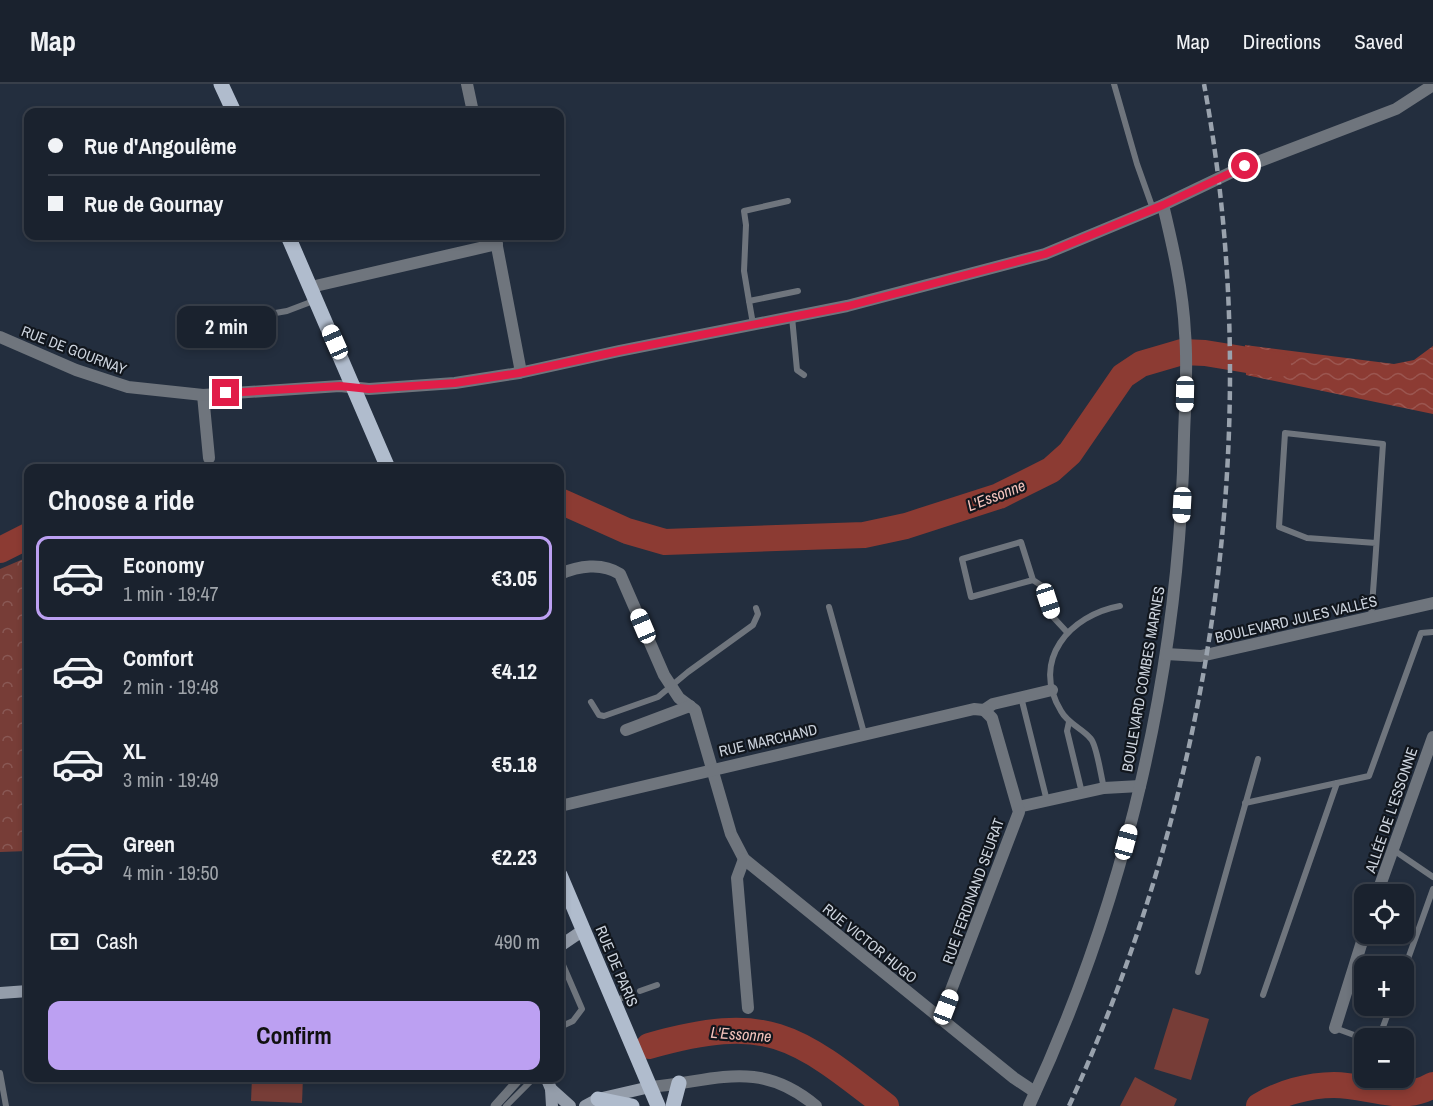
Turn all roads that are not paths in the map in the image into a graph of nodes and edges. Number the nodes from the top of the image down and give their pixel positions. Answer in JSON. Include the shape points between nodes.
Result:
{"nodes":[{"id":1,"x":221,"y":84,"type":"edge"},
{"id":2,"x":467,"y":84,"type":"edge"},
{"id":3,"x":1114,"y":84,"type":"edge"},
{"id":4,"x":1433,"y":85,"type":"edge"},
{"id":5,"x":232,"y":108,"type":"edge"},
{"id":6,"x":472,"y":108,"type":"edge"},
{"id":7,"x":788,"y":201,"type":"dead end"},
{"id":8,"x":1158,"y":207,"type":"junction"},
{"id":9,"x":290,"y":240,"type":"edge"},
{"id":10,"x":496,"y":240,"type":"edge"},
{"id":11,"x":798,"y":291,"type":"dead end"},
{"id":12,"x":314,"y":293,"type":"junction"},
{"id":13,"x":749,"y":301,"type":"junction"},
{"id":14,"x":258,"y":316,"type":"dead end"},
{"id":15,"x":792,"y":317,"type":"junction"},
{"id":16,"x":753,"y":325,"type":"junction"},
{"id":17,"x":0,"y":337,"type":"edge"},
{"id":18,"x":519,"y":373,"type":"junction"},
{"id":19,"x":804,"y":375,"type":"dead end"},
{"id":20,"x":354,"y":387,"type":"junction"},
{"id":21,"x":203,"y":395,"type":"junction"},
{"id":22,"x":209,"y":458,"type":"dead end"},
{"id":23,"x":386,"y":464,"type":"edge"},
{"id":24,"x":1376,"y":543,"type":"junction"},
{"id":25,"x":564,"y":573,"type":"edge"},
{"id":26,"x":1033,"y":580,"type":"junction"},
{"id":27,"x":1433,"y":603,"type":"edge"},
{"id":28,"x":1120,"y":606,"type":"dead end"},
{"id":29,"x":829,"y":607,"type":"dead end"},
{"id":30,"x":756,"y":608,"type":"dead end"},
{"id":31,"x":1371,"y":617,"type":"junction"},
{"id":32,"x":1066,"y":632,"type":"junction"},
{"id":33,"x":1433,"y":632,"type":"edge"},
{"id":34,"x":1166,"y":654,"type":"junction"},
{"id":35,"x":671,"y":688,"type":"junction"},
{"id":36,"x":1052,"y":690,"type":"junction"},
{"id":37,"x":1021,"y":697,"type":"junction"},
{"id":38,"x":591,"y":702,"type":"dead end"},
{"id":39,"x":690,"y":705,"type":"junction"},
{"id":40,"x":984,"y":710,"type":"junction"},
{"id":41,"x":1069,"y":722,"type":"junction"},
{"id":42,"x":626,"y":730,"type":"dead end"},
{"id":43,"x":864,"y":733,"type":"junction"},
{"id":44,"x":1433,"y":736,"type":"edge"},
{"id":45,"x":1257,"y":759,"type":"dead end"},
{"id":46,"x":712,"y":769,"type":"junction"},
{"id":47,"x":1337,"y":783,"type":"junction"},
{"id":48,"x":1140,"y":786,"type":"junction"},
{"id":49,"x":1104,"y":788,"type":"junction"},
{"id":50,"x":1082,"y":793,"type":"junction"},
{"id":51,"x":1048,"y":801,"type":"junction"},
{"id":52,"x":1245,"y":803,"type":"junction"},
{"id":53,"x":564,"y":805,"type":"edge"},
{"id":54,"x":1018,"y":807,"type":"junction"},
{"id":55,"x":1392,"y":849,"type":"junction"},
{"id":56,"x":744,"y":860,"type":"junction"},
{"id":57,"x":1433,"y":877,"type":"edge"},
{"id":58,"x":1380,"y":884,"type":"edge"},
{"id":59,"x":564,"y":885,"type":"edge"},
{"id":60,"x":1433,"y":889,"type":"edge"},
{"id":61,"x":582,"y":931,"type":"junction"},
{"id":62,"x":564,"y":943,"type":"edge"},
{"id":63,"x":1361,"y":944,"type":"edge"},
{"id":64,"x":1409,"y":956,"type":"edge"},
{"id":65,"x":564,"y":972,"type":"edge"},
{"id":66,"x":1198,"y":972,"type":"dead end"},
{"id":67,"x":657,"y":986,"type":"dead end"},
{"id":68,"x":24,"y":991,"type":"edge"},
{"id":69,"x":640,"y":991,"type":"dead end"},
{"id":70,"x":0,"y":993,"type":"edge"},
{"id":71,"x":1263,"y":995,"type":"dead end"},
{"id":72,"x":748,"y":1008,"type":"dead end"},
{"id":73,"x":940,"y":1019,"type":"junction"},
{"id":74,"x":564,"y":1025,"type":"edge"},
{"id":75,"x":1335,"y":1028,"type":"joint"},
{"id":76,"x":1354,"y":1035,"type":"edge"},
{"id":77,"x":0,"y":1073,"type":"edge"},
{"id":78,"x":517,"y":1082,"type":"edge"},
{"id":79,"x":530,"y":1082,"type":"edge"},
{"id":80,"x":549,"y":1083,"type":"edge"},
{"id":81,"x":680,"y":1083,"type":"junction"},
{"id":82,"x":650,"y":1087,"type":"junction"},
{"id":83,"x":1035,"y":1092,"type":"junction"},
{"id":84,"x":797,"y":1093,"type":"junction"},
{"id":85,"x":592,"y":1102,"type":"edge"},
{"id":86,"x":6,"y":1106,"type":"edge"},
{"id":87,"x":495,"y":1106,"type":"edge"},
{"id":88,"x":506,"y":1106,"type":"edge"},
{"id":89,"x":552,"y":1106,"type":"edge"},
{"id":90,"x":570,"y":1106,"type":"edge"},
{"id":91,"x":632,"y":1106,"type":"edge"},
{"id":92,"x":658,"y":1106,"type":"edge"},
{"id":93,"x":673,"y":1106,"type":"edge"},
{"id":94,"x":806,"y":1106,"type":"edge"},
{"id":95,"x":816,"y":1106,"type":"edge"},
{"id":96,"x":1029,"y":1106,"type":"edge"}],
"edges":[{"from":1,"to":5,"type":"main road"},
{"from":2,"to":6,"type":"street"},
{"from":3,"to":8,"type":"lane","via":[[1137,164]]},
{"from":4,"to":8,"type":"street","name":"RUE DE GOURNAY","via":[[1396,109],[1234,171]]},
{"from":7,"to":13,"type":"lane","via":[[744,211],[744,271]]},
{"from":8,"to":15,"type":"street","name":"RUE DE GOURNAY","via":[[1045,254]]},
{"from":8,"to":34,"type":"street","name":"BOULEVARD COMBES MARNES","via":[[1176,262],[1186,335],[1179,550]]},
{"from":9,"to":12,"type":"main road"},
{"from":10,"to":12,"type":"street"},
{"from":10,"to":18,"type":"street"},
{"from":11,"to":13,"type":"lane"},
{"from":12,"to":14,"type":"lane","via":[[287,310]]},
{"from":12,"to":20,"type":"main road"},
{"from":13,"to":16,"type":"lane"},
{"from":15,"to":16,"type":"street","name":"RUE DE GOURNAY"},
{"from":15,"to":19,"type":"lane","via":[[797,370]]},
{"from":16,"to":18,"type":"street","name":"RUE DE GOURNAY"},
{"from":17,"to":21,"type":"street","name":"RUE DE GOURNAY","via":[[76,370],[128,387]]},
{"from":18,"to":20,"type":"street","name":"RUE DE GOURNAY","via":[[455,383]]},
{"from":20,"to":21,"type":"street","name":"RUE DE GOURNAY"},
{"from":20,"to":23,"type":"main road"},
{"from":21,"to":22,"type":"street"},
{"from":24,"to":24,"type":"lane","via":[[1383,444],[1286,434],[1279,527],[1307,538]]},
{"from":24,"to":31,"type":"lane"},
{"from":25,"to":35,"type":"street","via":[[598,566],[620,574]]},
{"from":26,"to":26,"type":"lane","via":[[1021,542],[962,559],[970,597]]},
{"from":26,"to":32,"type":"lane","via":[[1042,586],[1053,617]]},
{"from":27,"to":31,"type":"street","name":"BOULEVARD JULES VALLÈS"},
{"from":28,"to":32,"type":"lane","via":[[1101,610]]},
{"from":29,"to":43,"type":"lane"},
{"from":30,"to":35,"type":"lane","via":[[758,614],[753,625]]},
{"from":31,"to":34,"type":"street","name":"BOULEVARD JULES VALLÈS","via":[[1202,656]]},
{"from":32,"to":36,"type":"lane","via":[[1052,663]]},
{"from":33,"to":47,"type":"lane","via":[[1421,633],[1369,776]]},
{"from":34,"to":48,"type":"street","name":"BOULEVARD COMBES MARNES"},
{"from":35,"to":38,"type":"lane","via":[[613,715],[599,715]]},
{"from":35,"to":39,"type":"street"},
{"from":36,"to":37,"type":"street","name":"RUE MARCHAND"},
{"from":36,"to":41,"type":"lane"},
{"from":37,"to":40,"type":"street","name":"RUE MARCHAND"},
{"from":37,"to":51,"type":"lane"},
{"from":39,"to":42,"type":"street"},
{"from":39,"to":46,"type":"street","via":[[695,710]]},
{"from":40,"to":43,"type":"street","name":"RUE MARCHAND"},
{"from":40,"to":54,"type":"street","via":[[992,718]]},
{"from":41,"to":49,"type":"lane","via":[[1092,739]]},
{"from":41,"to":50,"type":"lane"},
{"from":43,"to":46,"type":"street","name":"RUE MARCHAND"},
{"from":44,"to":55,"type":"street","name":"ALLÉE DE L'ESSONNE"},
{"from":45,"to":52,"type":"lane"},
{"from":46,"to":53,"type":"street","name":"RUE MARCHAND"},
{"from":46,"to":56,"type":"street","via":[[731,834]]},
{"from":47,"to":52,"type":"lane"},
{"from":47,"to":71,"type":"lane"},
{"from":48,"to":49,"type":"street"},
{"from":48,"to":83,"type":"street","name":"BOULEVARD COMBES MARNES","via":[[1093,947]]},
{"from":49,"to":50,"type":"street"},
{"from":50,"to":51,"type":"street"},
{"from":51,"to":54,"type":"street"},
{"from":52,"to":66,"type":"lane"},
{"from":54,"to":73,"type":"street","name":"RUE FERDINAND SEURAT"},
{"from":55,"to":57,"type":"lane"},
{"from":55,"to":58,"type":"street","name":"ALLÉE DE L'ESSONNE"},
{"from":56,"to":72,"type":"street","via":[[737,878]]},
{"from":56,"to":73,"type":"street","name":"RUE VICTOR HUGO"},
{"from":59,"to":61,"type":"main road","name":"RUE DE PARIS"},
{"from":60,"to":64,"type":"lane"},
{"from":61,"to":62,"type":"main road"},
{"from":61,"to":82,"type":"main road","name":"RUE DE PARIS","via":[[620,999],[627,1035]]},
{"from":63,"to":75,"type":"street"},
{"from":65,"to":74,"type":"lane","via":[[582,1009]]},
{"from":67,"to":69,"type":"lane"},
{"from":68,"to":70,"type":"main road"},
{"from":73,"to":83,"type":"street","name":"RUE VICTOR HUGO"},
{"from":75,"to":76,"type":"lane"},
{"from":77,"to":86,"type":"lane"},
{"from":78,"to":87,"type":"street"},
{"from":79,"to":88,"type":"lane"},
{"from":80,"to":89,"type":"main road"},
{"from":80,"to":90,"type":"main road"},
{"from":81,"to":82,"type":"street"},
{"from":81,"to":84,"type":"street","via":[[737,1075]]},
{"from":81,"to":93,"type":"main road"},
{"from":82,"to":85,"type":"main road"},
{"from":82,"to":92,"type":"main road","name":"RUE DE PARIS"},
{"from":83,"to":96,"type":"street","name":"BOULEVARD COMBES MARNES"},
{"from":84,"to":94,"type":"street"},
{"from":84,"to":95,"type":"street"},
{"from":85,"to":91,"type":"main road"}]}
